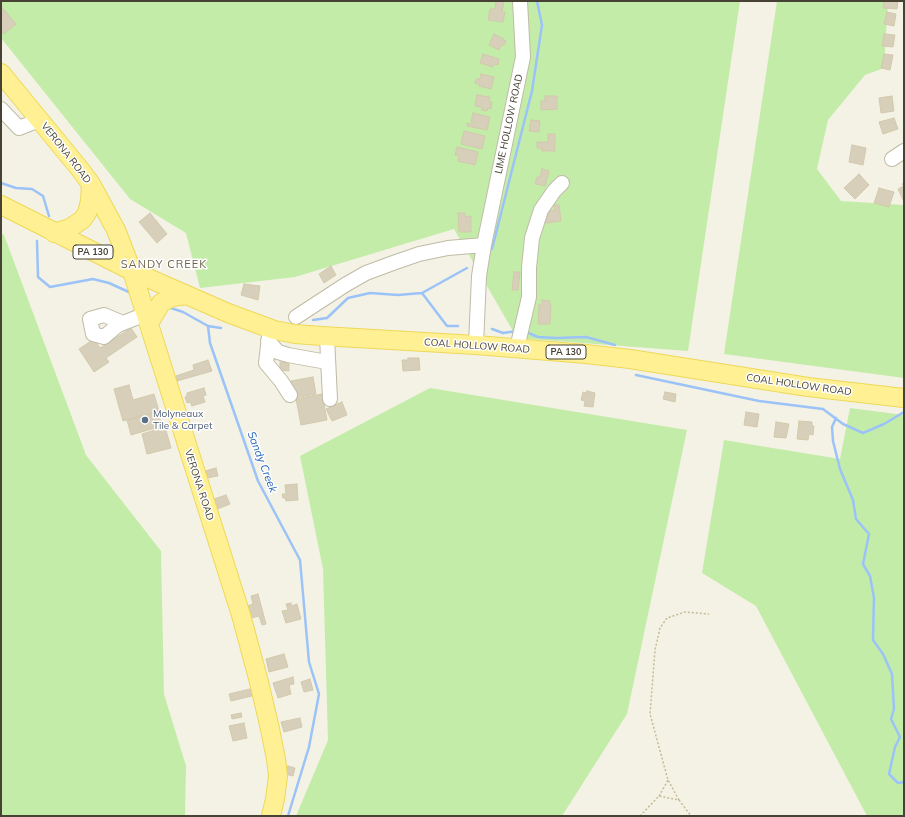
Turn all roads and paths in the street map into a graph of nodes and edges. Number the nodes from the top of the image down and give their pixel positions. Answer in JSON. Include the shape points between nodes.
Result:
{"nodes":[{"id":1,"x":520,"y":1,"type":"edge"},
{"id":2,"x":1,"y":73,"type":"edge"},
{"id":3,"x":1,"y":109,"type":"edge"},
{"id":4,"x":40,"y":120,"type":"junction"},
{"id":5,"x":904,"y":151,"type":"edge"},
{"id":6,"x":892,"y":159,"type":"dead end"},
{"id":7,"x":562,"y":183,"type":"dead end"},
{"id":8,"x":91,"y":184,"type":"junction"},
{"id":9,"x":1,"y":205,"type":"edge"},
{"id":10,"x":54,"y":233,"type":"junction"},
{"id":11,"x":484,"y":245,"type":"junction"},
{"id":12,"x":132,"y":271,"type":"junction"},
{"id":13,"x":187,"y":296,"type":"junction"},
{"id":14,"x":150,"y":306,"type":"junction"},
{"id":15,"x":296,"y":317,"type":"dead end"},
{"id":16,"x":123,"y":323,"type":"dead end"},
{"id":17,"x":269,"y":335,"type":"junction"},
{"id":18,"x":327,"y":336,"type":"junction"},
{"id":19,"x":520,"y":338,"type":"junction"},
{"id":20,"x":476,"y":345,"type":"junction"},
{"id":21,"x":327,"y":362,"type":"junction"},
{"id":22,"x":290,"y":395,"type":"dead end"},
{"id":23,"x":904,"y":398,"type":"edge"},
{"id":24,"x":330,"y":399,"type":"dead end"},
{"id":25,"x":709,"y":614,"type":"dead end"},
{"id":26,"x":668,"y":780,"type":"junction"},
{"id":27,"x":659,"y":796,"type":"junction"},
{"id":28,"x":679,"y":800,"type":"junction"},
{"id":29,"x":271,"y":816,"type":"edge"},
{"id":30,"x":640,"y":816,"type":"edge"},
{"id":31,"x":691,"y":816,"type":"edge"}],
"edges":[{"from":1,"to":11,"type":"street","name":"LIME HOLLOW ROAD","via":[[523,57]]},
{"from":2,"to":4,"type":"main road","name":"VERONA ROAD"},
{"from":3,"to":4,"type":"street","via":[[18,128]]},
{"from":4,"to":8,"type":"main road","name":"VERONA ROAD"},
{"from":5,"to":6,"type":"street"},
{"from":7,"to":19,"type":"street","via":[[540,210],[532,238],[529,296]]},
{"from":8,"to":10,"type":"main road","via":[[90,201],[82,220],[70,228]]},
{"from":8,"to":12,"type":"main road","name":"VERONA ROAD","via":[[116,230]]},
{"from":9,"to":10,"type":"main road","number":"PA 130"},
{"from":10,"to":12,"type":"main road","number":"PA 130"},
{"from":11,"to":15,"type":"street","via":[[448,248],[386,265],[345,285]]},
{"from":11,"to":20,"type":"street","name":"LIME HOLLOW ROAD","via":[[479,276]]},
{"from":12,"to":13,"type":"main road","name":"COAL HOLLOW ROAD","number":"PA 130"},
{"from":12,"to":14,"type":"main road","name":"VERONA ROAD"},
{"from":13,"to":14,"type":"main road","via":[[172,297]]},
{"from":13,"to":17,"type":"main road","name":"COAL HOLLOW ROAD","number":"PA 130","via":[[228,313]]},
{"from":14,"to":16,"type":"street"},
{"from":14,"to":29,"type":"main road","name":"VERONA ROAD","via":[[259,682],[278,776]]},
{"from":17,"to":18,"type":"main road","name":"COAL HOLLOW ROAD","number":"PA 130"},
{"from":17,"to":21,"type":"street","via":[[278,352]]},
{"from":17,"to":22,"type":"street","via":[[266,363]]},
{"from":18,"to":20,"type":"main road","name":"COAL HOLLOW ROAD","number":"PA 130"},
{"from":18,"to":21,"type":"street"},
{"from":19,"to":20,"type":"main road","name":"COAL HOLLOW ROAD","number":"PA 130"},
{"from":19,"to":23,"type":"main road","name":"COAL HOLLOW ROAD","number":"PA 130","via":[[586,354],[808,387]]},
{"from":21,"to":24,"type":"street"},
{"from":25,"to":26,"type":"path","via":[[685,612],[667,618],[660,628],[655,650],[650,714]]},
{"from":26,"to":27,"type":"path"},
{"from":26,"to":28,"type":"path"},
{"from":27,"to":28,"type":"path"},
{"from":27,"to":30,"type":"path"},
{"from":28,"to":31,"type":"path"}]}
